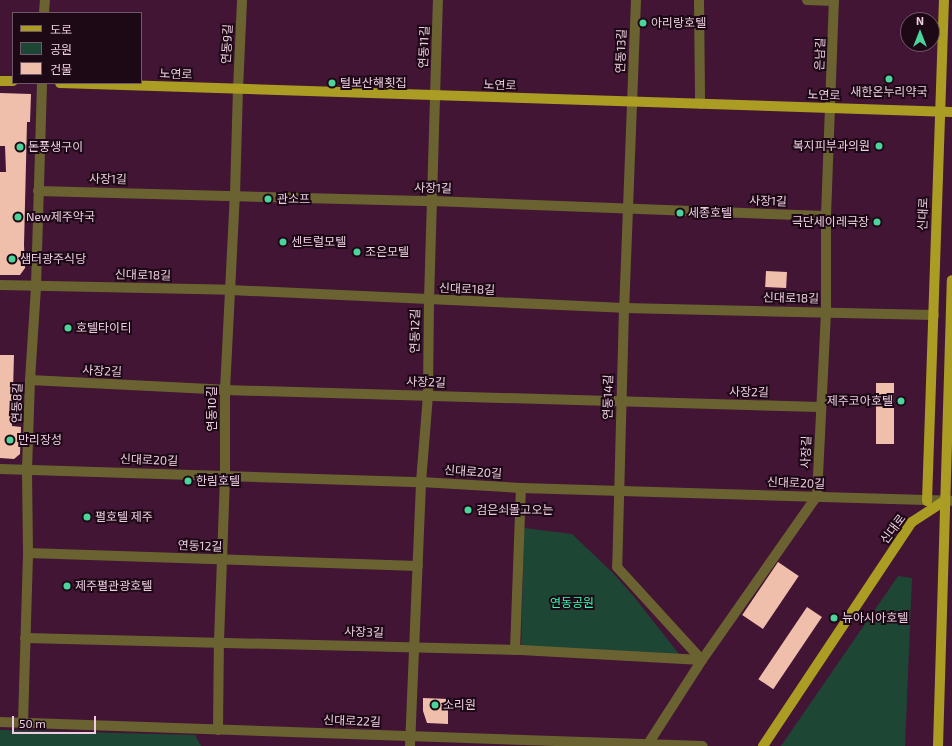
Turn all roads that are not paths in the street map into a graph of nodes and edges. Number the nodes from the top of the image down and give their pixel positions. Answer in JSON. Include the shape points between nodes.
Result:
{"nodes":[{"id":1,"x":45,"y":0,"type":"edge"},
{"id":2,"x":242,"y":0,"type":"edge"},
{"id":3,"x":438,"y":0,"type":"edge"},
{"id":4,"x":636,"y":0,"type":"edge"},
{"id":5,"x":699,"y":0,"type":"edge"},
{"id":6,"x":807,"y":0,"type":"edge"},
{"id":7,"x":834,"y":0,"type":"edge"},
{"id":8,"x":944,"y":0,"type":"edge"},
{"id":9,"x":44,"y":12,"type":"edge"},
{"id":10,"x":0,"y":81,"type":"edge"},
{"id":11,"x":12,"y":81,"type":"edge"},
{"id":12,"x":42,"y":84,"type":"edge"},
{"id":13,"x":90,"y":84,"type":"edge"},
{"id":14,"x":238,"y":89,"type":"junction"},
{"id":15,"x":435,"y":95,"type":"junction"},
{"id":16,"x":633,"y":102,"type":"junction"},
{"id":17,"x":700,"y":104,"type":"junction"},
{"id":18,"x":831,"y":108,"type":"junction"},
{"id":19,"x":939,"y":112,"type":"junction"},
{"id":20,"x":952,"y":112,"type":"edge"},
{"id":21,"x":38,"y":191,"type":"junction"},
{"id":22,"x":236,"y":195,"type":"junction"},
{"id":23,"x":432,"y":201,"type":"junction"},
{"id":24,"x":627,"y":209,"type":"junction"},
{"id":25,"x":826,"y":216,"type":"junction"},
{"id":26,"x":952,"y":280,"type":"edge"},
{"id":27,"x":0,"y":285,"type":"edge"},
{"id":28,"x":36,"y":286,"type":"junction"},
{"id":29,"x":230,"y":290,"type":"junction"},
{"id":30,"x":429,"y":300,"type":"junction"},
{"id":31,"x":624,"y":308,"type":"junction"},
{"id":32,"x":826,"y":312,"type":"junction"},
{"id":33,"x":934,"y":315,"type":"junction"},
{"id":34,"x":951,"y":316,"type":"edge"},
{"id":35,"x":30,"y":380,"type":"junction"},
{"id":36,"x":225,"y":390,"type":"junction"},
{"id":37,"x":428,"y":395,"type":"junction"},
{"id":38,"x":621,"y":402,"type":"junction"},
{"id":39,"x":820,"y":407,"type":"junction"},
{"id":40,"x":0,"y":469,"type":"edge"},
{"id":41,"x":28,"y":470,"type":"junction"},
{"id":42,"x":225,"y":475,"type":"junction"},
{"id":43,"x":421,"y":482,"type":"junction"},
{"id":44,"x":521,"y":488,"type":"junction"},
{"id":45,"x":619,"y":490,"type":"junction"},
{"id":46,"x":817,"y":496,"type":"junction"},
{"id":47,"x":927,"y":501,"type":"junction"},
{"id":48,"x":948,"y":501,"type":"edge"},
{"id":49,"x":28,"y":554,"type":"junction"},
{"id":50,"x":222,"y":560,"type":"junction"},
{"id":51,"x":418,"y":566,"type":"junction"},
{"id":52,"x":25,"y":638,"type":"junction"},
{"id":53,"x":219,"y":641,"type":"junction"},
{"id":54,"x":415,"y":646,"type":"junction"},
{"id":55,"x":515,"y":650,"type":"junction"},
{"id":56,"x":702,"y":660,"type":"junction"},
{"id":57,"x":0,"y":722,"type":"edge"},
{"id":58,"x":23,"y":723,"type":"junction"},
{"id":59,"x":218,"y":730,"type":"junction"},
{"id":60,"x":410,"y":741,"type":"edge"},
{"id":61,"x":648,"y":744,"type":"junction"},
{"id":62,"x":703,"y":746,"type":"edge"},
{"id":63,"x":763,"y":746,"type":"edge"},
{"id":64,"x":938,"y":746,"type":"edge"}],
"edges":[{"from":1,"to":9,"type":"street"},
{"from":2,"to":14,"type":"street","name":"연동9길"},
{"from":3,"to":15,"type":"street","name":"연동11길"},
{"from":4,"to":16,"type":"street","name":"연동13길"},
{"from":5,"to":17,"type":"street"},
{"from":6,"to":7,"type":"street"},
{"from":7,"to":18,"type":"street","name":"은남길"},
{"from":8,"to":19,"type":"main road","name":"신대로"},
{"from":10,"to":11,"type":"main road"},
{"from":12,"to":21,"type":"street","name":"연동8길"},
{"from":13,"to":14,"type":"main road","name":"노연로"},
{"from":14,"to":15,"type":"main road","name":"노연로"},
{"from":14,"to":22,"type":"street","name":"연동10길"},
{"from":15,"to":16,"type":"main road","name":"노연로"},
{"from":15,"to":23,"type":"street","name":"연동12길"},
{"from":16,"to":17,"type":"main road","name":"노연로"},
{"from":16,"to":24,"type":"street","name":"연동14길"},
{"from":17,"to":18,"type":"main road","name":"노연로"},
{"from":18,"to":19,"type":"main road","name":"노연로"},
{"from":18,"to":25,"type":"street","name":"사장길"},
{"from":19,"to":20,"type":"main road","name":"노연로"},
{"from":19,"to":33,"type":"main road","name":"신대로"},
{"from":21,"to":22,"type":"street","name":"사장1길"},
{"from":21,"to":28,"type":"street","name":"연동8길"},
{"from":22,"to":23,"type":"street","name":"사장1길"},
{"from":22,"to":29,"type":"street","name":"연동10길"},
{"from":23,"to":24,"type":"street","name":"사장1길"},
{"from":23,"to":30,"type":"street","name":"연동12길"},
{"from":24,"to":25,"type":"street","name":"사장1길"},
{"from":24,"to":31,"type":"street","name":"연동14길"},
{"from":25,"to":32,"type":"street","name":"사장길"},
{"from":26,"to":34,"type":"main road"},
{"from":27,"to":28,"type":"street","name":"신대로18길"},
{"from":28,"to":29,"type":"street","name":"신대로18길"},
{"from":28,"to":35,"type":"street","name":"연동8길"},
{"from":29,"to":30,"type":"street","name":"신대로18길"},
{"from":29,"to":36,"type":"street","name":"연동10길"},
{"from":30,"to":31,"type":"street","name":"신대로18길"},
{"from":30,"to":37,"type":"street","name":"연동12길"},
{"from":31,"to":32,"type":"street","name":"신대로18길"},
{"from":31,"to":38,"type":"street","name":"연동14길"},
{"from":32,"to":33,"type":"street","name":"신대로18길"},
{"from":32,"to":39,"type":"street","name":"사장길"},
{"from":33,"to":47,"type":"main road","name":"신대로"},
{"from":34,"to":48,"type":"main road"},
{"from":35,"to":36,"type":"street","name":"사장2길"},
{"from":35,"to":41,"type":"street","name":"연동8길"},
{"from":36,"to":37,"type":"street","name":"사장2길"},
{"from":36,"to":42,"type":"street","name":"연동10길"},
{"from":37,"to":38,"type":"street","name":"사장2길"},
{"from":37,"to":43,"type":"street","name":"연동12길"},
{"from":38,"to":39,"type":"street","name":"사장2길"},
{"from":38,"to":45,"type":"street","name":"연동14길"},
{"from":39,"to":46,"type":"street","name":"사장길"},
{"from":40,"to":41,"type":"street","name":"신대로20길"},
{"from":41,"to":42,"type":"street","name":"신대로20길"},
{"from":41,"to":49,"type":"street","name":"연동8길"},
{"from":42,"to":43,"type":"street","name":"신대로20길"},
{"from":42,"to":50,"type":"street","name":"연동10길"},
{"from":43,"to":44,"type":"street","name":"신대로20길"},
{"from":43,"to":51,"type":"street","name":"연동12길"},
{"from":44,"to":45,"type":"street","name":"신대로20길"},
{"from":44,"to":55,"type":"street"},
{"from":45,"to":46,"type":"street","name":"신대로20길"},
{"from":45,"to":56,"type":"street","name":"연동14길","via":[[617,566]]},
{"from":46,"to":47,"type":"street","name":"신대로20길"},
{"from":46,"to":56,"type":"street"},
{"from":47,"to":48,"type":"street","name":"신대로20길"},
{"from":48,"to":63,"type":"main road","name":"신대로","via":[[912,522]]},
{"from":48,"to":64,"type":"main road"},
{"from":49,"to":50,"type":"street","name":"연동12길"},
{"from":49,"to":52,"type":"street","name":"연동8길"},
{"from":50,"to":51,"type":"street","name":"연동12길"},
{"from":50,"to":53,"type":"street","name":"연동10길"},
{"from":51,"to":54,"type":"street","name":"연동12길"},
{"from":52,"to":53,"type":"street","name":"사장3길"},
{"from":52,"to":58,"type":"street","name":"연동8길"},
{"from":53,"to":54,"type":"street","name":"사장3길"},
{"from":53,"to":59,"type":"street","name":"연동10길"},
{"from":54,"to":55,"type":"street","name":"사장3길"},
{"from":54,"to":60,"type":"street","name":"연동12길"},
{"from":55,"to":56,"type":"street","name":"사장3길"},
{"from":56,"to":61,"type":"street"},
{"from":57,"to":58,"type":"street","name":"신대로22길"},
{"from":58,"to":59,"type":"street","name":"신대로22길"},
{"from":59,"to":60,"type":"street","name":"신대로22길"},
{"from":60,"to":61,"type":"street","name":"신대로22길"},
{"from":61,"to":62,"type":"street","name":"신대로22길"}]}
